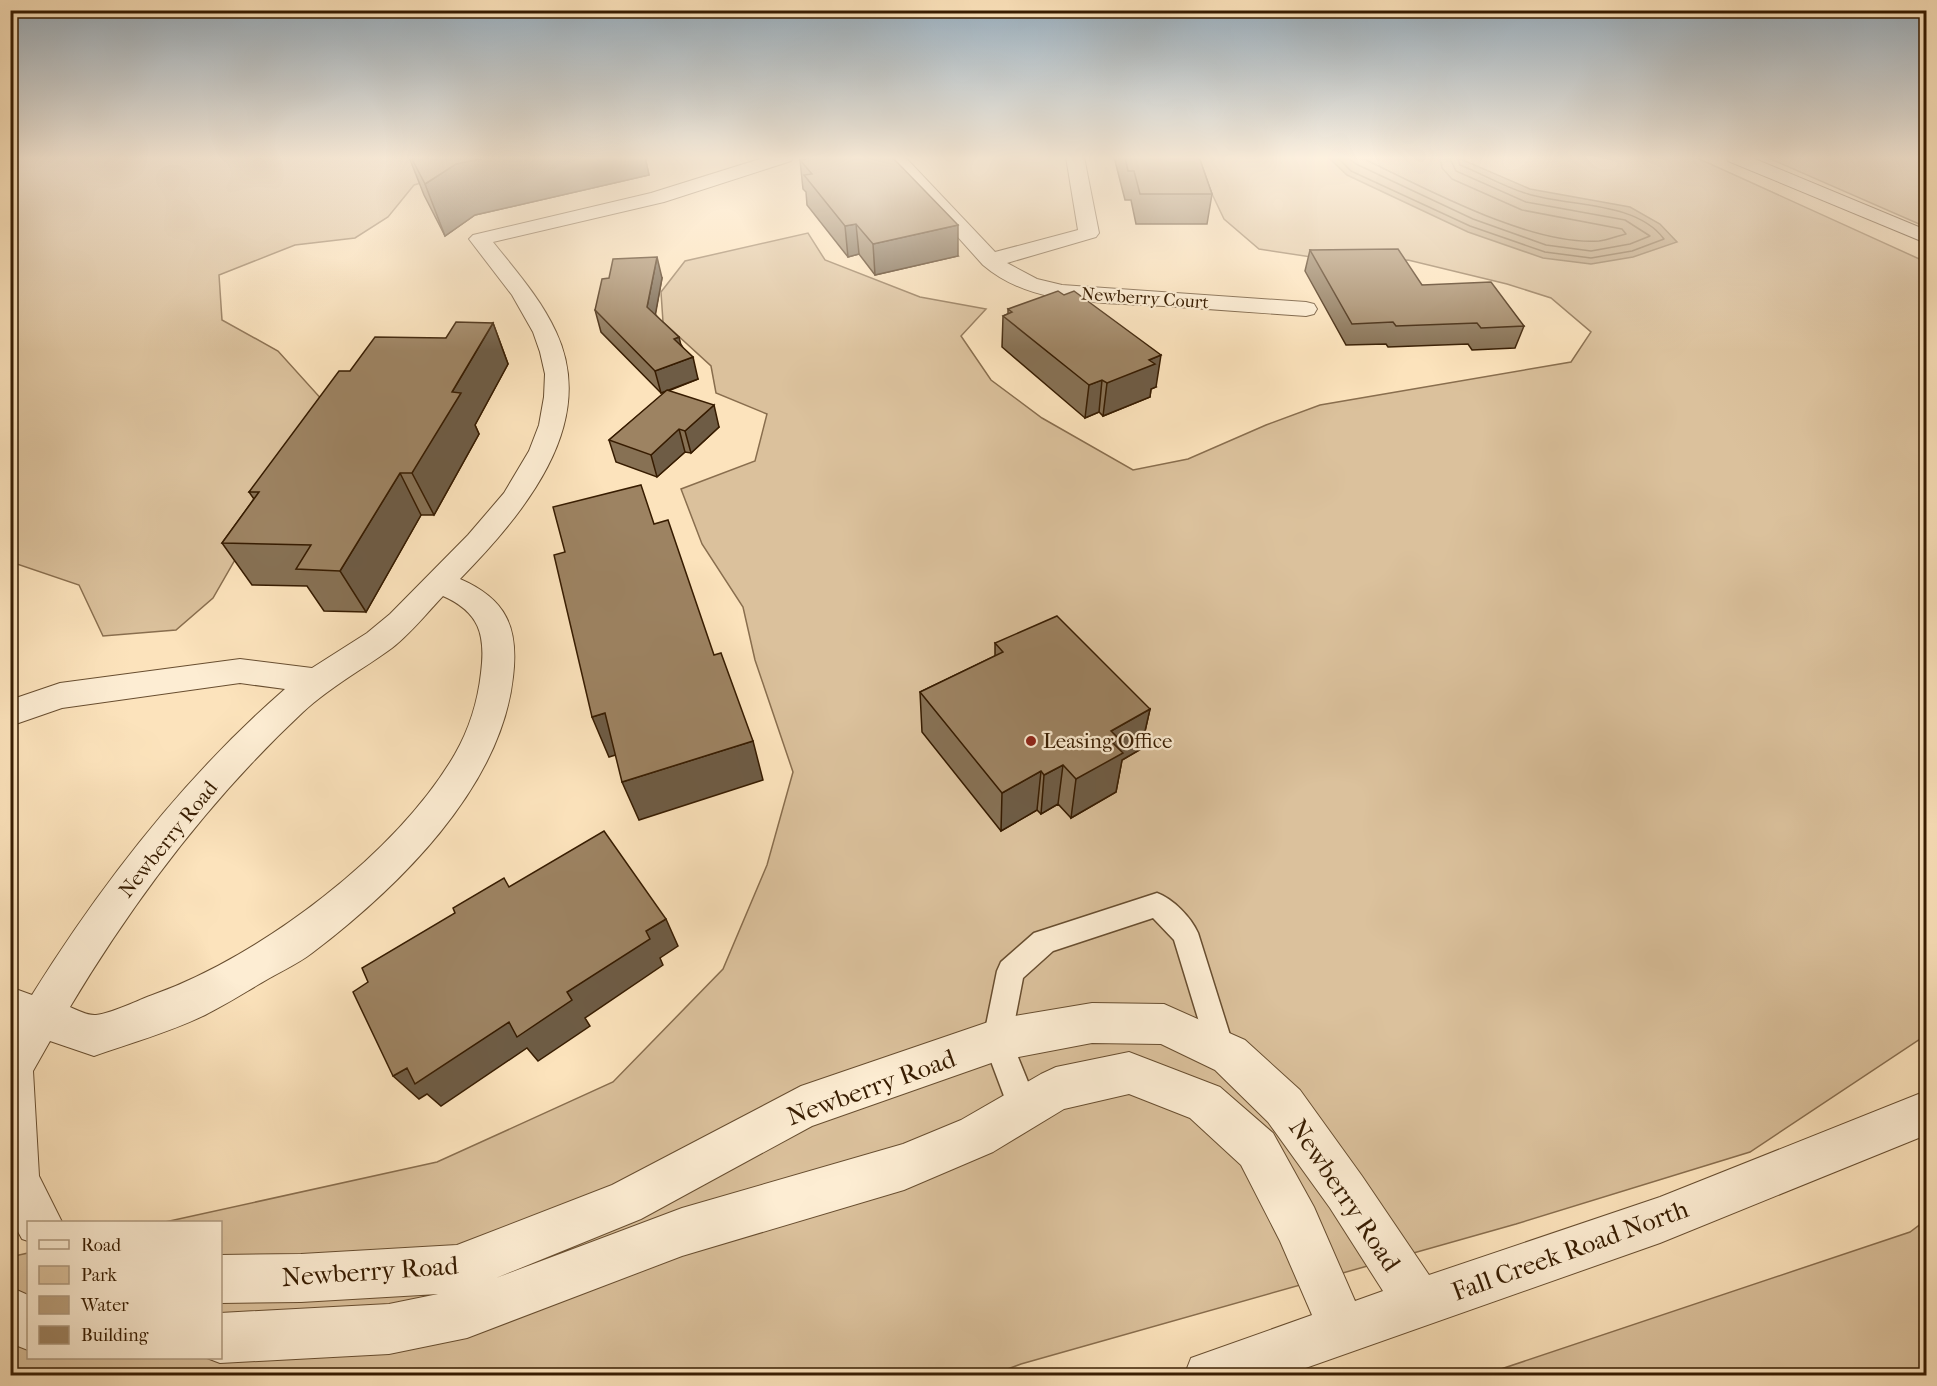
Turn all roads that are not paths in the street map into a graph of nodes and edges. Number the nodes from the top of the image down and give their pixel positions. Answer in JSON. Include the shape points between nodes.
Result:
{"nodes":[{"id":1,"x":555,"y":222,"type":"edge"},
{"id":2,"x":956,"y":222,"type":"edge"},
{"id":3,"x":1087,"y":222,"type":"edge"},
{"id":4,"x":1889,"y":222,"type":"edge"},
{"id":5,"x":1926,"y":237,"type":"edge"},
{"id":6,"x":991,"y":260,"type":"junction"},
{"id":7,"x":1306,"y":309,"type":"dead end"},
{"id":8,"x":438,"y":582,"type":"junction"},
{"id":9,"x":317,"y":681,"type":"junction"},
{"id":10,"x":10,"y":713,"type":"edge"},
{"id":11,"x":26,"y":1012,"type":"edge"},
{"id":12,"x":997,"y":1040,"type":"junction"},
{"id":13,"x":1221,"y":1051,"type":"junction"},
{"id":14,"x":11,"y":1069,"type":"edge"},
{"id":15,"x":1024,"y":1109,"type":"junction"},
{"id":16,"x":1926,"y":1113,"type":"edge"},
{"id":17,"x":38,"y":1221,"type":"edge"},
{"id":18,"x":222,"y":1279,"type":"edge"},
{"id":19,"x":1419,"y":1304,"type":"junction"},
{"id":20,"x":10,"y":1311,"type":"edge"},
{"id":21,"x":27,"y":1325,"type":"edge"},
{"id":22,"x":1343,"y":1330,"type":"junction"},
{"id":23,"x":222,"y":1338,"type":"edge"},
{"id":24,"x":1209,"y":1376,"type":"edge"}],
"edges":[{"from":1,"to":8,"type":"street","name":"Newberry Road","via":[[480,239],[547,334],[557,371],[557,397],[545,443],[525,484],[493,527]]},
{"from":2,"to":6,"type":"street","name":"Newberry Court"},
{"from":3,"to":6,"type":"street","via":[[1089,233]]},
{"from":4,"to":5,"type":"street"},
{"from":6,"to":7,"type":"street","name":"Newberry Court","via":[[1019,279],[1061,292]]},
{"from":8,"to":9,"type":"street","name":"Newberry Road","via":[[387,635]]},
{"from":8,"to":11,"type":"street","via":[[470,596],[488,612],[497,634],[497,677],[486,722],[469,761],[412,838],[374,878],[296,942],[190,1001],[94,1036]]},
{"from":9,"to":10,"type":"street","via":[[240,671],[60,696]]},
{"from":9,"to":11,"type":"street","name":"Newberry Road","via":[[224,772],[161,843]]},
{"from":11,"to":14,"type":"street","name":"Newberry Road"},
{"from":12,"to":13,"type":"street","name":"Newberry Road","via":[[1092,1023],[1164,1024]]},
{"from":12,"to":13,"type":"lane","via":[[1011,971],[1044,942],[1157,905],[1185,933]]},
{"from":12,"to":15,"type":"lane"},
{"from":12,"to":18,"type":"street","name":"Newberry Road","via":[[801,1108],[625,1203],[457,1269]]},
{"from":13,"to":19,"type":"street","name":"Newberry Road","via":[[1284,1106]]},
{"from":14,"to":17,"type":"street","name":"Newberry Road","via":[[16,1181]]},
{"from":15,"to":22,"type":"street","name":"Newberry Road","via":[[1056,1089],[1129,1073],[1205,1102],[1257,1149],[1297,1224]]},
{"from":15,"to":23,"type":"street","name":"Newberry Road","via":[[977,1136],[904,1167],[682,1232],[467,1313],[389,1329]]},
{"from":16,"to":19,"type":"street","name":"Fall Creek Road North","via":[[1660,1220]]},
{"from":19,"to":22,"type":"street","name":"Fall Creek Road North"},
{"from":20,"to":21,"type":"street"},
{"from":22,"to":24,"type":"street","name":"Fall Creek Road North"}]}
